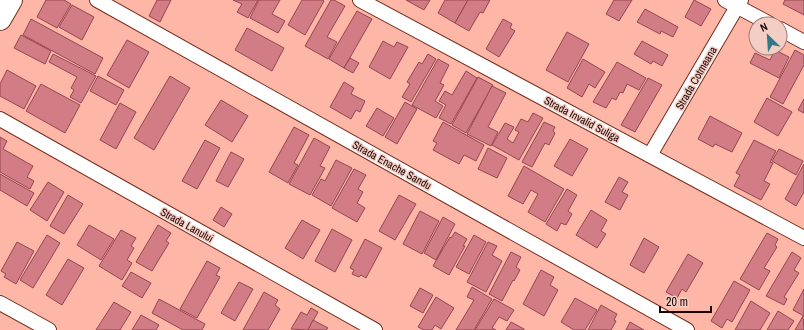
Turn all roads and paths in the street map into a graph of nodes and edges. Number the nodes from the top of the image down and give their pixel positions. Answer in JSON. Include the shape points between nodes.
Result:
{"nodes":[{"id":1,"x":11,"y":0,"type":"edge"},
{"id":2,"x":97,"y":0,"type":"edge"},
{"id":3,"x":360,"y":0,"type":"edge"},
{"id":4,"x":734,"y":2,"type":"edge"},
{"id":5,"x":757,"y":16,"type":"edge"},
{"id":6,"x":0,"y":19,"type":"edge"},
{"id":7,"x":788,"y":33,"type":"edge"},
{"id":8,"x":804,"y":42,"type":"edge"},
{"id":9,"x":0,"y":119,"type":"edge"},
{"id":10,"x":650,"y":155,"type":"junction"},
{"id":11,"x":804,"y":238,"type":"edge"},
{"id":12,"x":0,"y":303,"type":"edge"},
{"id":13,"x":49,"y":330,"type":"edge"},
{"id":14,"x":374,"y":330,"type":"edge"},
{"id":15,"x":687,"y":330,"type":"edge"}],
"edges":[{"from":1,"to":6,"type":"main road"},
{"from":2,"to":15,"type":"street","name":"Strada Enache Sandu"},
{"from":3,"to":10,"type":"street","name":"Strada Invalid Suliga"},
{"from":4,"to":5,"type":"street"},
{"from":4,"to":10,"type":"street","name":"Strada Cotmeana"},
{"from":7,"to":8,"type":"street"},
{"from":9,"to":14,"type":"street","name":"Strada Lanului"},
{"from":10,"to":11,"type":"street","name":"Strada Invalid Suliga"},
{"from":12,"to":13,"type":"street"}]}
